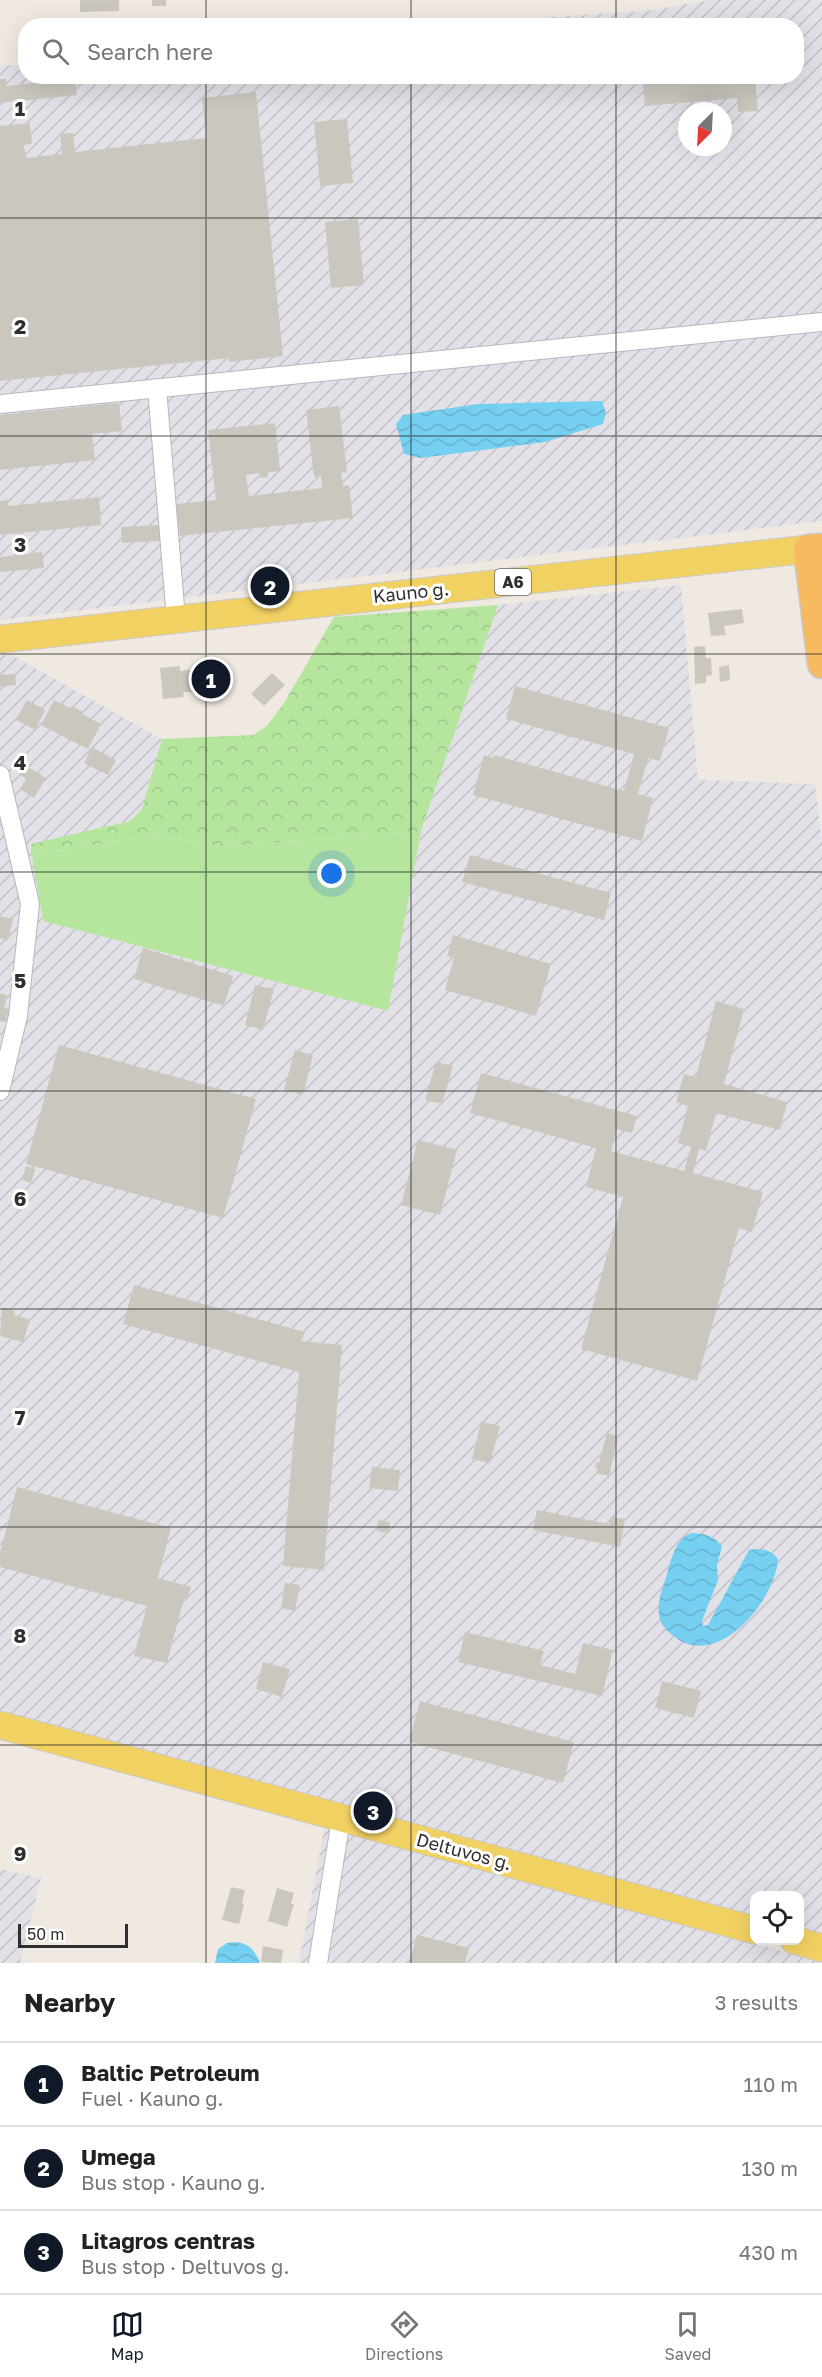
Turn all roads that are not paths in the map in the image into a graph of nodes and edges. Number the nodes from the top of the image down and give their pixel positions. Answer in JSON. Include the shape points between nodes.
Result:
{"nodes":[{"id":1,"x":822,"y":322,"type":"edge"},
{"id":2,"x":157,"y":388,"type":"junction"},
{"id":3,"x":0,"y":404,"type":"edge"},
{"id":4,"x":815,"y":548,"type":"edge"},
{"id":5,"x":176,"y":619,"type":"junction"},
{"id":6,"x":0,"y":639,"type":"edge"},
{"id":7,"x":822,"y":664,"type":"edge"},
{"id":8,"x":0,"y":775,"type":"edge"},
{"id":9,"x":0,"y":1091,"type":"edge"},
{"id":10,"x":0,"y":1725,"type":"edge"},
{"id":11,"x":341,"y":1819,"type":"junction"},
{"id":12,"x":750,"y":1929,"type":"edge"},
{"id":13,"x":804,"y":1943,"type":"edge"},
{"id":14,"x":822,"y":1948,"type":"edge"},
{"id":15,"x":318,"y":1963,"type":"edge"}],
"edges":[{"from":1,"to":2,"type":"street"},
{"from":2,"to":3,"type":"street"},
{"from":2,"to":5,"type":"street"},
{"from":4,"to":5,"type":"main road","name":"Kauno g.","number":"A6"},
{"from":4,"to":7,"type":"highway"},
{"from":5,"to":6,"type":"main road","name":"Kauno g.","number":"A6"},
{"from":8,"to":9,"type":"street","via":[[30,904],[18,1016]]},
{"from":10,"to":11,"type":"main road","name":"Deltuvos g."},
{"from":11,"to":12,"type":"main road","name":"Deltuvos g."},
{"from":11,"to":15,"type":"street"},
{"from":13,"to":14,"type":"main road"}]}
